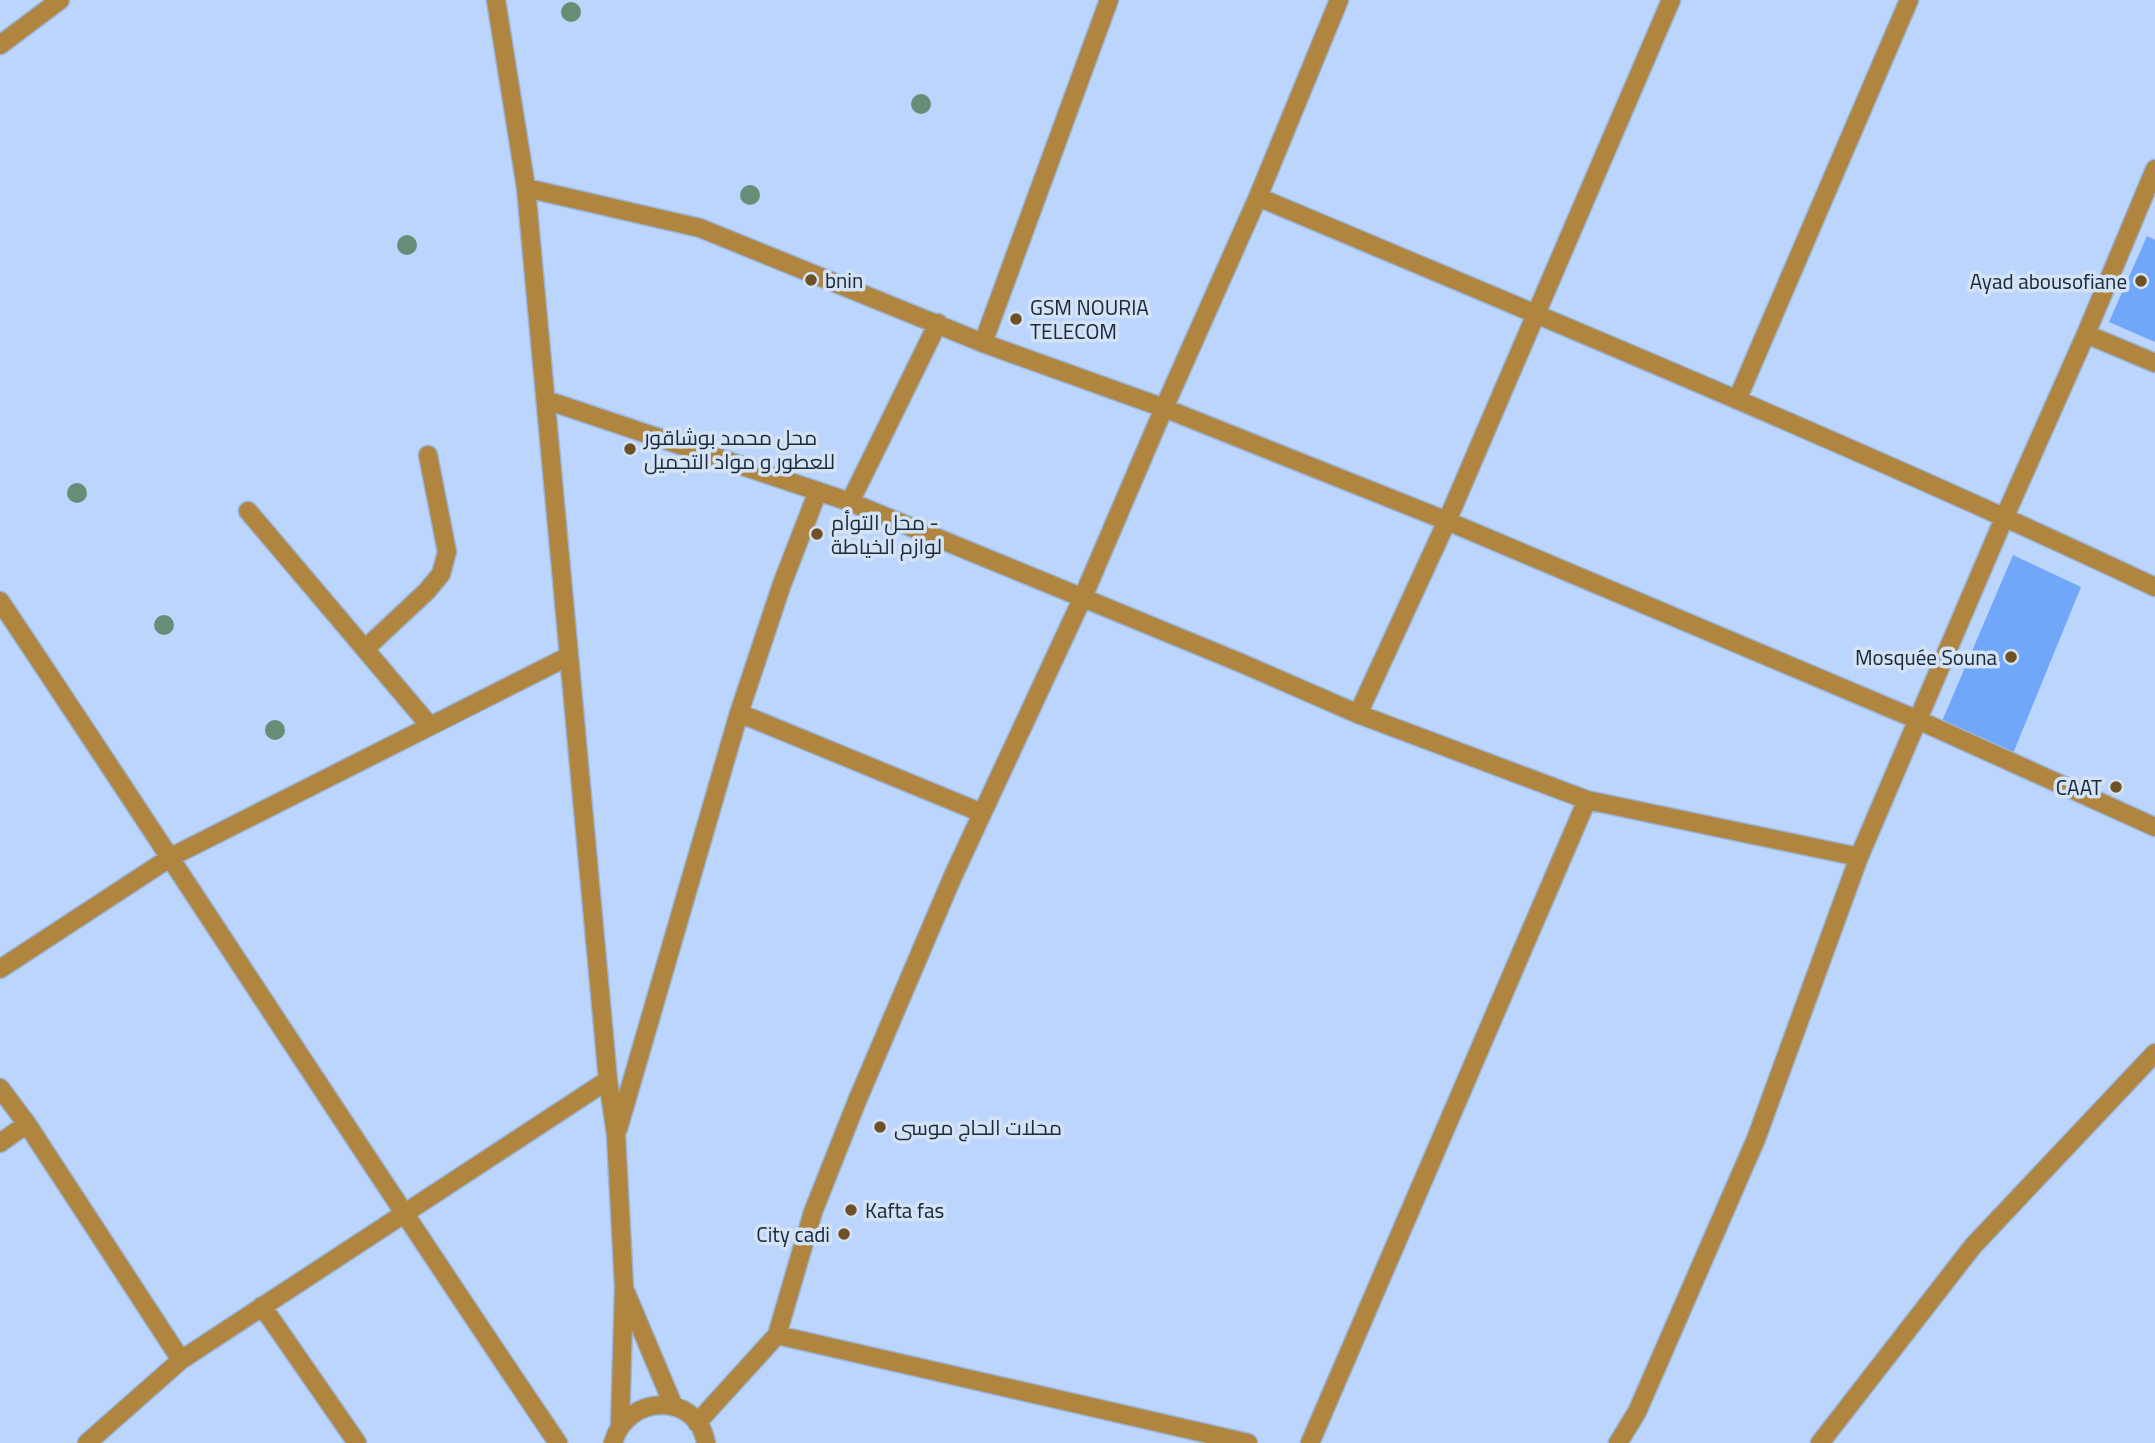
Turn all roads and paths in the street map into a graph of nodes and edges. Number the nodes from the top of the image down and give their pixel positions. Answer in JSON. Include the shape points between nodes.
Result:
{"nodes":[{"id":1,"x":60,"y":0,"type":"edge"},
{"id":2,"x":496,"y":0,"type":"edge"},
{"id":3,"x":1110,"y":0,"type":"edge"},
{"id":4,"x":1339,"y":0,"type":"edge"},
{"id":5,"x":1671,"y":0,"type":"edge"},
{"id":6,"x":1909,"y":0,"type":"edge"},
{"id":7,"x":0,"y":45,"type":"edge"},
{"id":8,"x":2155,"y":169,"type":"edge"},
{"id":9,"x":526,"y":188,"type":"junction"},
{"id":10,"x":1258,"y":197,"type":"junction"},
{"id":11,"x":1535,"y":314,"type":"junction"},
{"id":12,"x":938,"y":323,"type":"junction"},
{"id":13,"x":2086,"y":334,"type":"junction"},
{"id":14,"x":984,"y":343,"type":"junction"},
{"id":15,"x":2155,"y":363,"type":"edge"},
{"id":16,"x":546,"y":400,"type":"junction"},
{"id":17,"x":1737,"y":400,"type":"junction"},
{"id":18,"x":1164,"y":408,"type":"junction"},
{"id":19,"x":428,"y":455,"type":"dead end"},
{"id":20,"x":818,"y":491,"type":"junction"},
{"id":21,"x":850,"y":502,"type":"junction"},
{"id":22,"x":248,"y":511,"type":"dead end"},
{"id":23,"x":2005,"y":516,"type":"junction"},
{"id":24,"x":1447,"y":520,"type":"junction"},
{"id":25,"x":2155,"y":587,"type":"edge"},
{"id":26,"x":1083,"y":597,"type":"junction"},
{"id":27,"x":0,"y":601,"type":"edge"},
{"id":28,"x":365,"y":649,"type":"junction"},
{"id":29,"x":569,"y":656,"type":"junction"},
{"id":30,"x":739,"y":713,"type":"junction"},
{"id":31,"x":1359,"y":714,"type":"junction"},
{"id":32,"x":1919,"y":720,"type":"junction"},
{"id":33,"x":430,"y":726,"type":"junction"},
{"id":34,"x":1587,"y":800,"type":"junction"},
{"id":35,"x":982,"y":814,"type":"junction"},
{"id":36,"x":2155,"y":827,"type":"edge"},
{"id":37,"x":171,"y":857,"type":"junction"},
{"id":38,"x":1859,"y":857,"type":"junction"},
{"id":39,"x":0,"y":970,"type":"edge"},
{"id":40,"x":2155,"y":1053,"type":"edge"},
{"id":41,"x":608,"y":1080,"type":"junction"},
{"id":42,"x":0,"y":1088,"type":"edge"},
{"id":43,"x":27,"y":1124,"type":"junction"},
{"id":44,"x":616,"y":1135,"type":"junction"},
{"id":45,"x":0,"y":1143,"type":"edge"},
{"id":46,"x":403,"y":1214,"type":"junction"},
{"id":47,"x":624,"y":1287,"type":"junction"},
{"id":48,"x":262,"y":1306,"type":"junction"},
{"id":49,"x":777,"y":1335,"type":"junction"},
{"id":50,"x":181,"y":1360,"type":"junction"},
{"id":51,"x":674,"y":1407,"type":"junction"},
{"id":52,"x":697,"y":1423,"type":"junction"},
{"id":53,"x":620,"y":1425,"type":"junction"},
{"id":54,"x":86,"y":1443,"type":"edge"},
{"id":55,"x":357,"y":1443,"type":"edge"},
{"id":56,"x":558,"y":1443,"type":"edge"},
{"id":57,"x":613,"y":1443,"type":"edge"},
{"id":58,"x":706,"y":1443,"type":"edge"},
{"id":59,"x":1248,"y":1443,"type":"edge"},
{"id":60,"x":1310,"y":1443,"type":"edge"},
{"id":61,"x":1619,"y":1443,"type":"edge"},
{"id":62,"x":1820,"y":1443,"type":"edge"}],
"edges":[{"from":1,"to":7,"type":"street"},
{"from":2,"to":9,"type":"street"},
{"from":3,"to":14,"type":"street"},
{"from":4,"to":10,"type":"street"},
{"from":5,"to":11,"type":"street"},
{"from":6,"to":17,"type":"street"},
{"from":8,"to":13,"type":"street"},
{"from":9,"to":12,"type":"street","via":[[700,228]]},
{"from":9,"to":16,"type":"street"},
{"from":10,"to":11,"type":"street"},
{"from":10,"to":18,"type":"street"},
{"from":11,"to":17,"type":"street"},
{"from":11,"to":24,"type":"street"},
{"from":12,"to":14,"type":"street"},
{"from":12,"to":21,"type":"street"},
{"from":13,"to":15,"type":"street"},
{"from":13,"to":23,"type":"street"},
{"from":14,"to":18,"type":"street"},
{"from":16,"to":20,"type":"street"},
{"from":16,"to":29,"type":"street"},
{"from":17,"to":23,"type":"street"},
{"from":18,"to":24,"type":"street"},
{"from":18,"to":26,"type":"street"},
{"from":19,"to":28,"type":"street","via":[[447,552],[441,574]]},
{"from":20,"to":21,"type":"street"},
{"from":20,"to":30,"type":"street"},
{"from":21,"to":26,"type":"street"},
{"from":22,"to":28,"type":"street"},
{"from":23,"to":25,"type":"street"},
{"from":23,"to":32,"type":"street"},
{"from":24,"to":31,"type":"street"},
{"from":24,"to":32,"type":"street"},
{"from":26,"to":31,"type":"street"},
{"from":26,"to":35,"type":"street"},
{"from":27,"to":37,"type":"street"},
{"from":28,"to":33,"type":"street"},
{"from":29,"to":33,"type":"street"},
{"from":29,"to":41,"type":"street"},
{"from":30,"to":35,"type":"street"},
{"from":30,"to":44,"type":"street"},
{"from":31,"to":34,"type":"street"},
{"from":32,"to":36,"type":"street"},
{"from":32,"to":38,"type":"street"},
{"from":33,"to":37,"type":"street"},
{"from":34,"to":38,"type":"street"},
{"from":34,"to":60,"type":"street"},
{"from":35,"to":49,"type":"street","via":[[857,1101],[813,1213]]},
{"from":37,"to":39,"type":"street"},
{"from":37,"to":46,"type":"street"},
{"from":38,"to":61,"type":"street","via":[[1756,1139],[1637,1412]]},
{"from":40,"to":62,"type":"street","via":[[1973,1246]]},
{"from":41,"to":44,"type":"street"},
{"from":41,"to":46,"type":"street"},
{"from":42,"to":43,"type":"street"},
{"from":43,"to":45,"type":"street"},
{"from":43,"to":50,"type":"street"},
{"from":44,"to":47,"type":"street"},
{"from":46,"to":48,"type":"street"},
{"from":46,"to":56,"type":"street"},
{"from":47,"to":51,"type":"street"},
{"from":47,"to":53,"type":"street"},
{"from":48,"to":50,"type":"street"},
{"from":48,"to":55,"type":"street"},
{"from":49,"to":52,"type":"street"},
{"from":49,"to":59,"type":"street"},
{"from":50,"to":54,"type":"street"},
{"from":51,"to":52,"type":"street"},
{"from":51,"to":53,"type":"street","via":[[647,1406]]},
{"from":52,"to":58,"type":"street"},
{"from":53,"to":57,"type":"street"}]}
